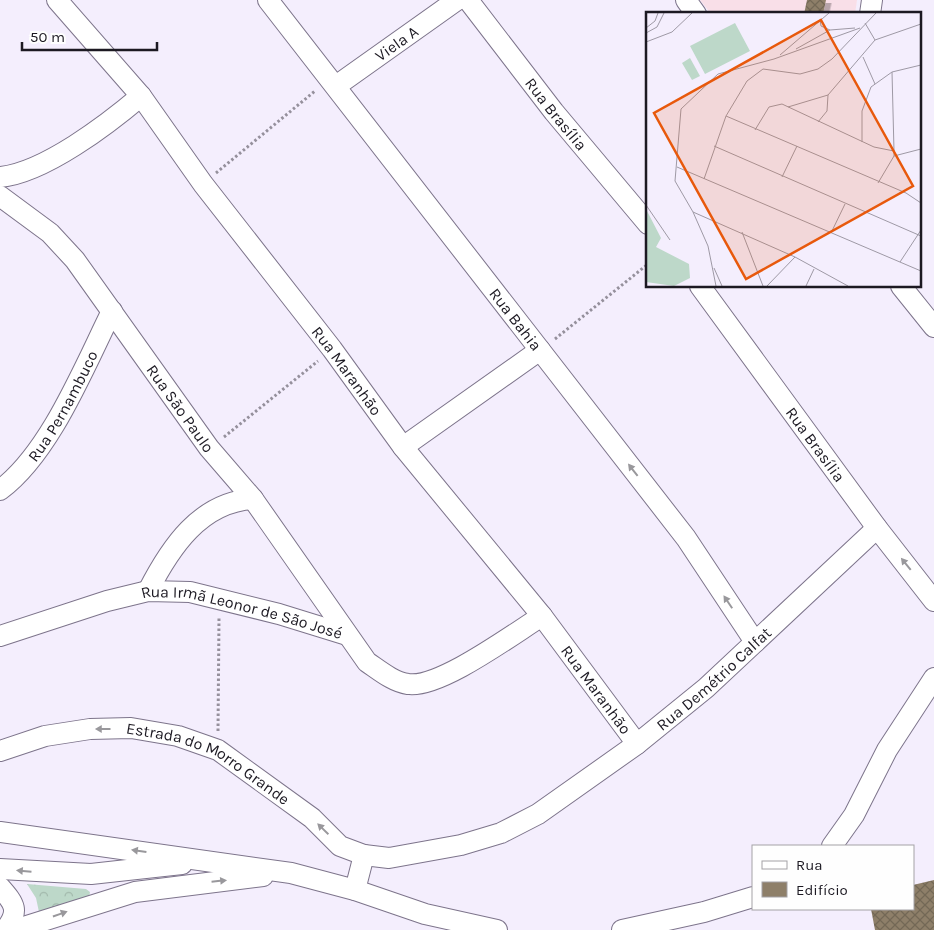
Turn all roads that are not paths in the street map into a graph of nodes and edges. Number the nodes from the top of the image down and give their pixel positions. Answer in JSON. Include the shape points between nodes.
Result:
{"nodes":[{"id":1,"x":57,"y":0,"type":"edge"},
{"id":2,"x":268,"y":0,"type":"edge"},
{"id":3,"x":457,"y":0,"type":"edge"},
{"id":4,"x":468,"y":0,"type":"edge"},
{"id":5,"x":686,"y":0,"type":"edge"},
{"id":6,"x":695,"y":12,"type":"edge"},
{"id":7,"x":332,"y":83,"type":"junction"},
{"id":8,"x":141,"y":96,"type":"junction"},
{"id":9,"x":6,"y":176,"type":"edge"},
{"id":10,"x":0,"y":196,"type":"edge"},
{"id":11,"x":646,"y":222,"type":"edge"},
{"id":12,"x":705,"y":288,"type":"edge"},
{"id":13,"x":903,"y":288,"type":"edge"},
{"id":14,"x":112,"y":311,"type":"junction"},
{"id":15,"x":934,"y":327,"type":"edge"},
{"id":16,"x":540,"y":350,"type":"junction"},
{"id":17,"x":403,"y":447,"type":"junction"},
{"id":18,"x":0,"y":490,"type":"edge"},
{"id":19,"x":253,"y":499,"type":"junction"},
{"id":20,"x":877,"y":528,"type":"junction"},
{"id":21,"x":148,"y":591,"type":"junction"},
{"id":22,"x":934,"y":601,"type":"edge"},
{"id":23,"x":542,"y":616,"type":"junction"},
{"id":24,"x":347,"y":635,"type":"junction"},
{"id":25,"x":0,"y":636,"type":"edge"},
{"id":26,"x":755,"y":642,"type":"junction"},
{"id":27,"x":934,"y":678,"type":"edge"},
{"id":28,"x":637,"y":744,"type":"junction"},
{"id":29,"x":0,"y":751,"type":"edge"},
{"id":30,"x":0,"y":832,"type":"edge"},
{"id":31,"x":833,"y":845,"type":"edge"},
{"id":32,"x":364,"y":855,"type":"junction"},
{"id":33,"x":212,"y":861,"type":"junction"},
{"id":34,"x":0,"y":869,"type":"edge"},
{"id":35,"x":291,"y":873,"type":"junction"},
{"id":36,"x":0,"y":887,"type":"edge"},
{"id":37,"x":355,"y":890,"type":"junction"},
{"id":38,"x":752,"y":897,"type":"edge"},
{"id":39,"x":5,"y":930,"type":"edge"},
{"id":40,"x":14,"y":930,"type":"edge"},
{"id":41,"x":497,"y":930,"type":"edge"},
{"id":42,"x":622,"y":930,"type":"edge"}],
"edges":[{"from":1,"to":8,"type":"street","name":"Rua Maranhão"},
{"from":2,"to":7,"type":"street","name":"Rua Bahia"},
{"from":3,"to":7,"type":"street","name":"Viela A"},
{"from":4,"to":11,"type":"street","name":"Rua Brasília","via":[[554,112]]},
{"from":5,"to":6,"type":"street"},
{"from":7,"to":16,"type":"street","name":"Rua Bahia"},
{"from":8,"to":9,"type":"street","via":[[83,139],[32,169]]},
{"from":8,"to":17,"type":"street","name":"Rua Maranhão","via":[[203,184],[332,349]]},
{"from":9,"to":10,"type":"street","name":"Rua São Paulo"},
{"from":10,"to":14,"type":"street","name":"Rua São Paulo","via":[[50,232],[76,260]]},
{"from":12,"to":20,"type":"street","name":"Rua Brasília"},
{"from":13,"to":15,"type":"street"},
{"from":14,"to":18,"type":"street","name":"Rua Pernambuco","via":[[43,443],[14,480]]},
{"from":14,"to":19,"type":"street","name":"Rua São Paulo","via":[[209,448]]},
{"from":16,"to":17,"type":"street"},
{"from":26,"to":16,"type":"street","name":"Rua Bahia","one_way":true,"via":[[686,538]]},
{"from":17,"to":23,"type":"street","name":"Rua Maranhão"},
{"from":19,"to":21,"type":"street","via":[[235,500],[189,528]]},
{"from":19,"to":24,"type":"street","name":"Rua São Paulo"},
{"from":22,"to":20,"type":"street","name":"Rua Brasília","one_way":true},
{"from":20,"to":26,"type":"street","name":"Rua Demétrio Calfat"},
{"from":21,"to":24,"type":"street","name":"Rua Irmã Leonor de São José","via":[[190,592]]},
{"from":21,"to":25,"type":"street","name":"Rua Irmã Leonor de São José"},
{"from":23,"to":24,"type":"street","name":"Rua Irmã Leonor de São José","via":[[428,683],[408,684],[388,676],[367,662]]},
{"from":23,"to":28,"type":"street","name":"Rua Maranhão"},
{"from":26,"to":28,"type":"street","name":"Rua Demétrio Calfat","via":[[706,688]]},
{"from":27,"to":31,"type":"street","via":[[887,750],[854,815]]},
{"from":28,"to":32,"type":"street","name":"Rua Demétrio Calfat","via":[[538,814],[501,833],[389,858]]},
{"from":32,"to":29,"type":"street","name":"Estrada do Morro Grande","one_way":true,"via":[[340,846],[312,818],[218,750],[178,736],[131,728],[98,728],[45,736]]},
{"from":33,"to":30,"type":"street","one_way":true},
{"from":32,"to":37,"type":"street"},
{"from":33,"to":34,"type":"street","one_way":true,"via":[[90,874]]},
{"from":33,"to":35,"type":"street"},
{"from":35,"to":37,"type":"street"},
{"from":40,"to":35,"type":"street","one_way":true,"via":[[135,892]]},
{"from":36,"to":39,"type":"street","via":[[15,912],[14,919]]},
{"from":37,"to":41,"type":"street","via":[[425,914]]},
{"from":38,"to":42,"type":"street","via":[[704,912]]}]}
